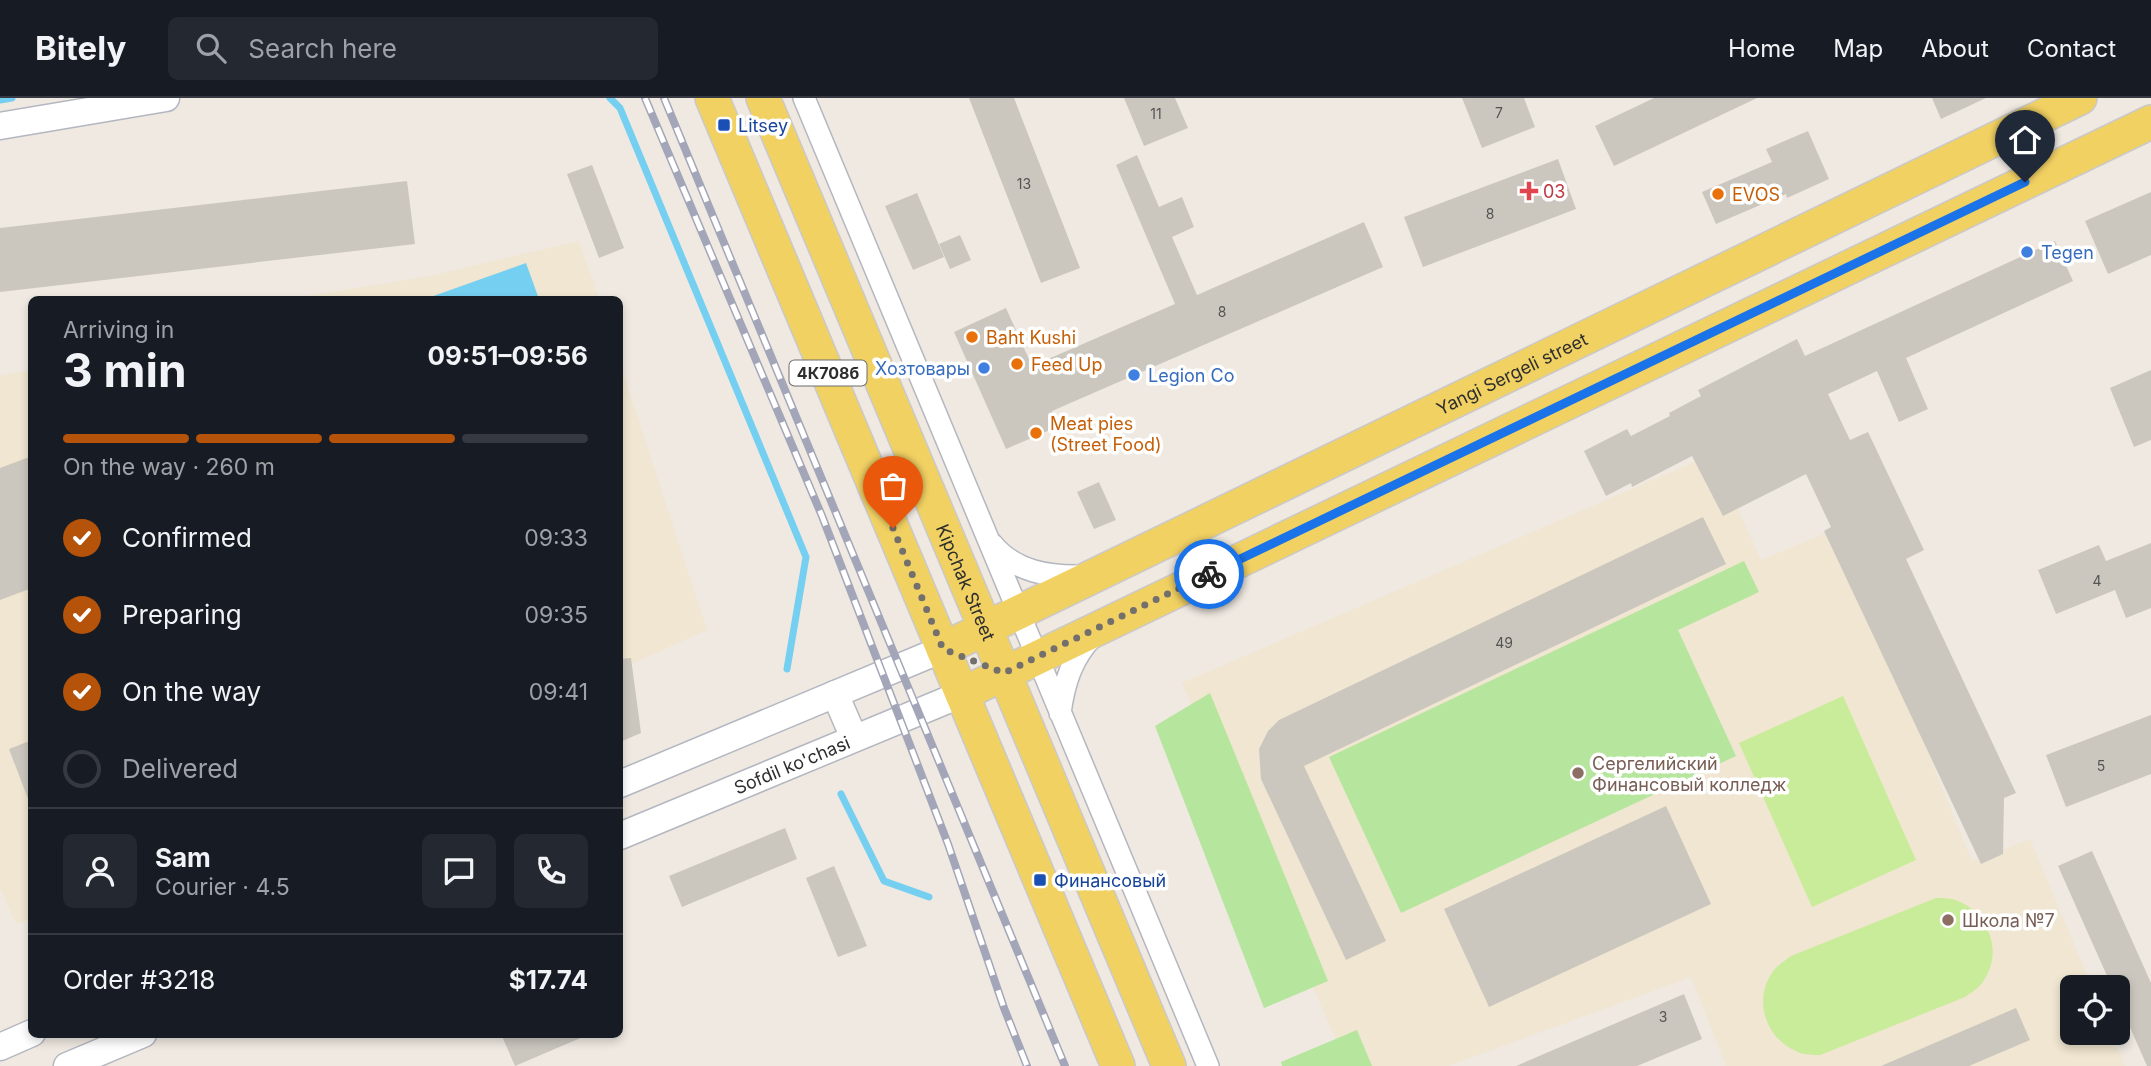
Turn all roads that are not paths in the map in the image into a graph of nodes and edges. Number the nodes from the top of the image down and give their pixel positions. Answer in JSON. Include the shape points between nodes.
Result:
{"nodes":[{"id":1,"x":166,"y":98,"type":"edge"},
{"id":2,"x":713,"y":98,"type":"edge"},
{"id":3,"x":763,"y":98,"type":"edge"},
{"id":4,"x":804,"y":98,"type":"edge"},
{"id":5,"x":2080,"y":98,"type":"edge"},
{"id":6,"x":2151,"y":122,"type":"edge"},
{"id":7,"x":0,"y":126,"type":"edge"},
{"id":8,"x":988,"y":540,"type":"junction"},
{"id":9,"x":1094,"y":576,"type":"junction"},
{"id":10,"x":1017,"y":613,"type":"junction"},
{"id":11,"x":1113,"y":621,"type":"junction"},
{"id":12,"x":985,"y":628,"type":"junction"},
{"id":13,"x":943,"y":649,"type":"junction"},
{"id":14,"x":1036,"y":658,"type":"junction"},
{"id":15,"x":1004,"y":673,"type":"junction"},
{"id":16,"x":835,"y":694,"type":"junction"},
{"id":17,"x":962,"y":694,"type":"junction"},
{"id":18,"x":1060,"y":715,"type":"junction"},
{"id":19,"x":854,"y":738,"type":"junction"},
{"id":20,"x":623,"y":783,"type":"edge"},
{"id":21,"x":623,"y":835,"type":"edge"},
{"id":22,"x":28,"y":1035,"type":"edge"},
{"id":23,"x":128,"y":1038,"type":"edge"},
{"id":24,"x":0,"y":1047,"type":"edge"},
{"id":25,"x":67,"y":1066,"type":"edge"},
{"id":26,"x":1118,"y":1066,"type":"edge"},
{"id":27,"x":1169,"y":1066,"type":"edge"},
{"id":28,"x":1208,"y":1066,"type":"edge"}],
"edges":[{"from":1,"to":7,"type":"street"},
{"from":2,"to":13,"type":"main road","number":"4К708б"},
{"from":3,"to":12,"type":"main road","name":"Kipchak Street"},
{"from":4,"to":8,"type":"street","name":"Kipchak Street"},
{"from":5,"to":9,"type":"main road","name":"Yangi Sergeli street"},
{"from":6,"to":11,"type":"main road"},
{"from":8,"to":9,"type":"street","name":"Kipchak Street","via":[[1022,568]]},
{"from":8,"to":10,"type":"street","name":"Kipchak Street"},
{"from":9,"to":10,"type":"main road","name":"Yangi Sergeli street"},
{"from":10,"to":12,"type":"main road","name":"Yangi Sergeli street"},
{"from":10,"to":14,"type":"street","name":"Kipchak Street"},
{"from":11,"to":14,"type":"main road"},
{"from":11,"to":18,"type":"street","via":[[1076,658],[1065,683]]},
{"from":12,"to":13,"type":"main road","name":"Yangi Sergeli street"},
{"from":12,"to":15,"type":"main road","name":"Kipchak Street"},
{"from":13,"to":15,"type":"main road"},
{"from":13,"to":16,"type":"street"},
{"from":13,"to":17,"type":"main road"},
{"from":14,"to":15,"type":"main road"},
{"from":14,"to":18,"type":"street","name":"Kipchak Street"},
{"from":15,"to":17,"type":"main road"},
{"from":15,"to":27,"type":"main road","name":"Kipchak Street"},
{"from":16,"to":19,"type":"street"},
{"from":16,"to":20,"type":"street"},
{"from":17,"to":19,"type":"street","name":"Sofdil ko'chasi"},
{"from":17,"to":26,"type":"main road"},
{"from":18,"to":28,"type":"street","name":"Kipchak Street"},
{"from":19,"to":21,"type":"street","name":"Sofdil ko'chasi"},
{"from":22,"to":24,"type":"street"},
{"from":23,"to":25,"type":"street"}]}
